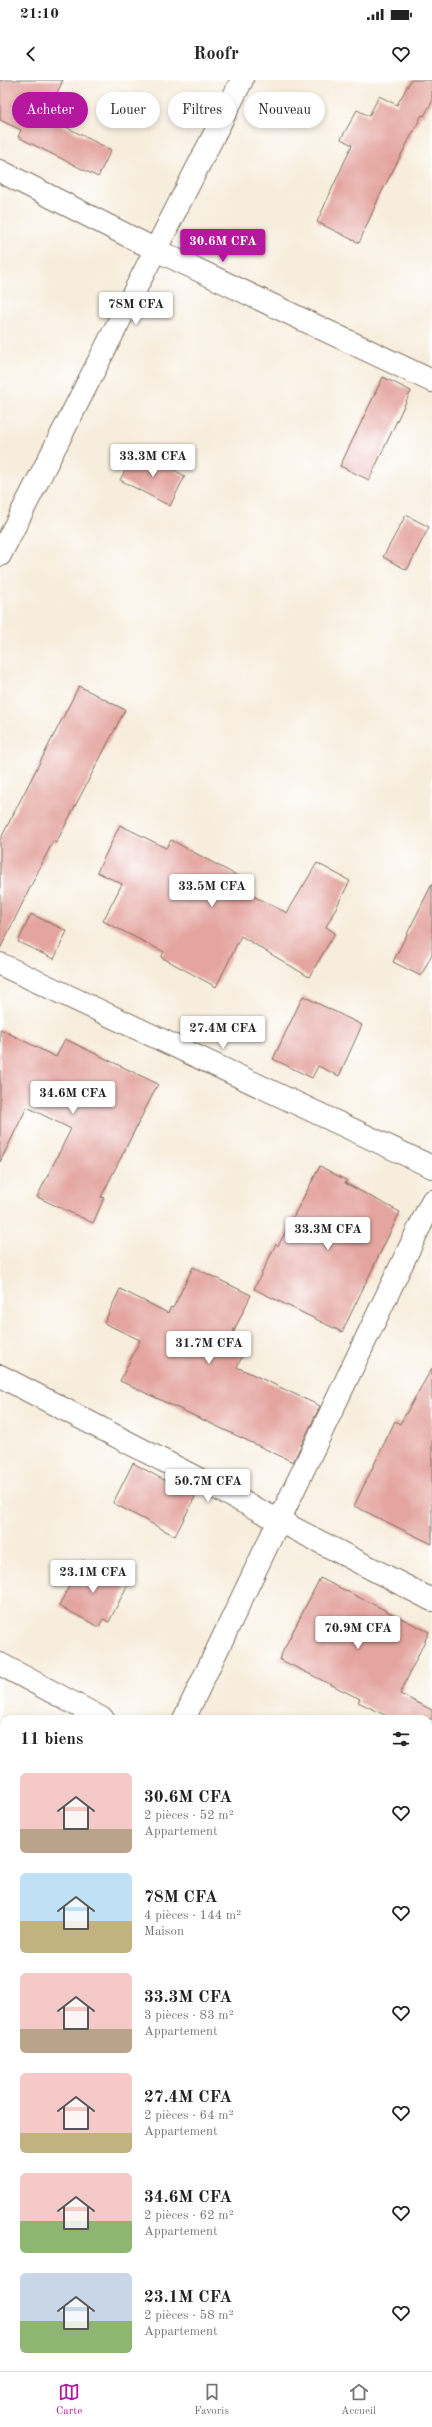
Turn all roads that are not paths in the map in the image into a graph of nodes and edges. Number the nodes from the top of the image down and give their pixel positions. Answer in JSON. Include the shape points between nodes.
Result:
{"nodes":[{"id":1,"x":242,"y":80,"type":"edge"},
{"id":2,"x":0,"y":171,"type":"edge"},
{"id":3,"x":156,"y":250,"type":"junction"},
{"id":4,"x":432,"y":382,"type":"edge"},
{"id":5,"x":0,"y":555,"type":"edge"},
{"id":6,"x":0,"y":964,"type":"edge"},
{"id":7,"x":432,"y":1167,"type":"edge"},
{"id":8,"x":432,"y":1201,"type":"edge"},
{"id":9,"x":0,"y":1376,"type":"edge"},
{"id":10,"x":278,"y":1520,"type":"junction"},
{"id":11,"x":432,"y":1600,"type":"edge"},
{"id":12,"x":0,"y":1664,"type":"edge"},
{"id":13,"x":96,"y":1715,"type":"edge"},
{"id":14,"x":186,"y":1715,"type":"edge"}],
"edges":[{"from":1,"to":3,"type":"street"},
{"from":2,"to":3,"type":"street"},
{"from":3,"to":4,"type":"street"},
{"from":3,"to":5,"type":"street"},
{"from":6,"to":7,"type":"street"},
{"from":8,"to":10,"type":"street"},
{"from":9,"to":10,"type":"street"},
{"from":10,"to":11,"type":"street"},
{"from":10,"to":14,"type":"street"},
{"from":12,"to":13,"type":"street"}]}
